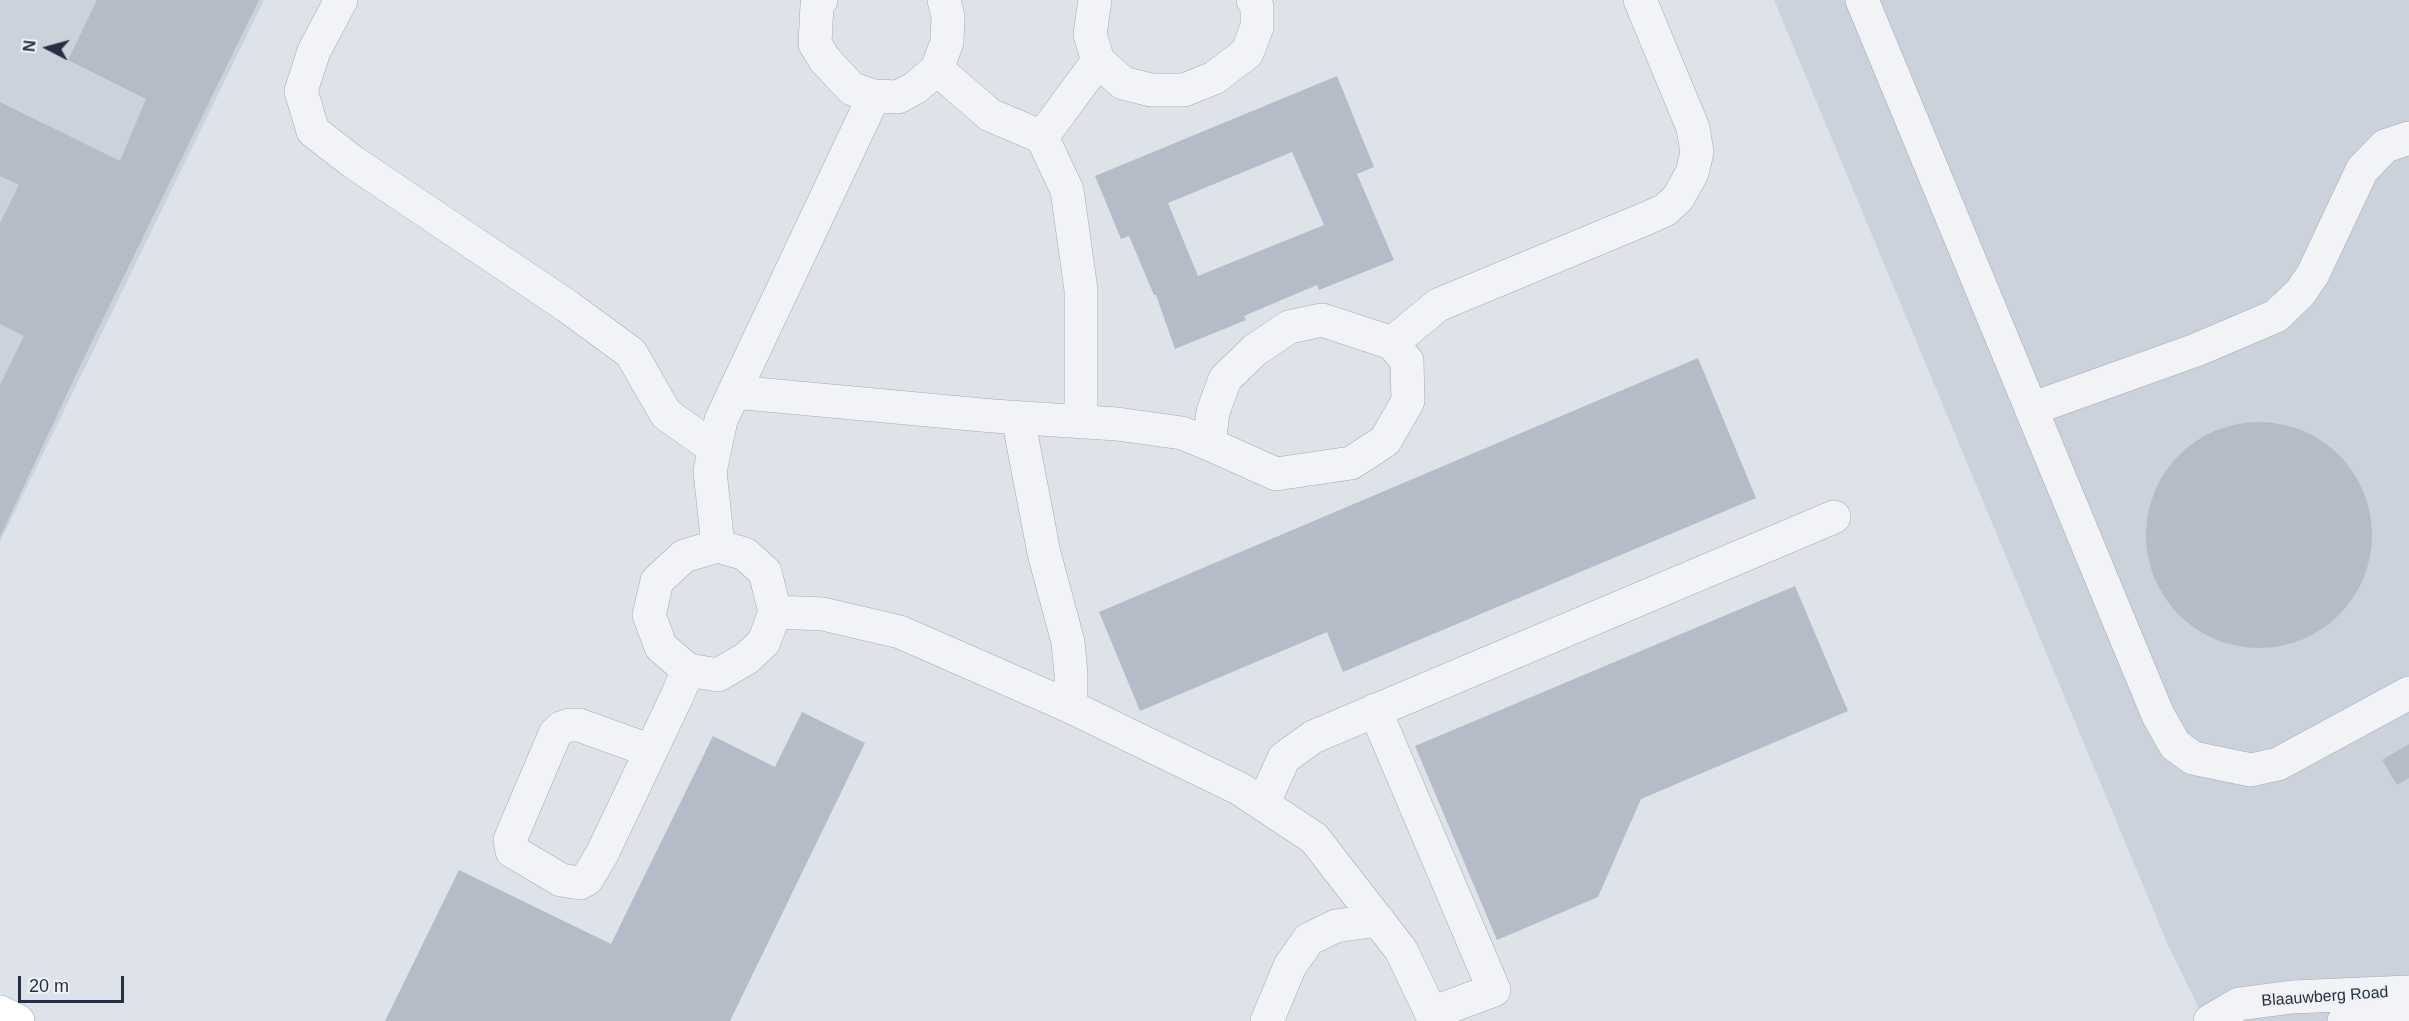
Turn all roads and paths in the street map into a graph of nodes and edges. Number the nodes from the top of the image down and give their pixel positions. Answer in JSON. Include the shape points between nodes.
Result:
{"nodes":[{"id":1,"x":341,"y":0,"type":"edge"},
{"id":2,"x":944,"y":0,"type":"edge"},
{"id":3,"x":1253,"y":0,"type":"edge"},
{"id":4,"x":1640,"y":0,"type":"edge"},
{"id":5,"x":1862,"y":0,"type":"edge"},
{"id":6,"x":815,"y":2,"type":"edge"},
{"id":7,"x":1090,"y":4,"type":"edge"},
{"id":8,"x":1098,"y":61,"type":"junction"},
{"id":9,"x":937,"y":69,"type":"junction"},
{"id":10,"x":874,"y":96,"type":"junction"},
{"id":11,"x":1042,"y":137,"type":"junction"},
{"id":12,"x":2409,"y":138,"type":"edge"},
{"id":13,"x":1392,"y":344,"type":"junction"},
{"id":14,"x":734,"y":392,"type":"junction"},
{"id":15,"x":2031,"y":409,"type":"junction"},
{"id":16,"x":1018,"y":418,"type":"junction"},
{"id":17,"x":1081,"y":422,"type":"junction"},
{"id":18,"x":1209,"y":444,"type":"junction"},
{"id":19,"x":715,"y":449,"type":"junction"},
{"id":20,"x":1834,"y":517,"type":"dead end"},
{"id":21,"x":718,"y":546,"type":"junction"},
{"id":22,"x":775,"y":612,"type":"junction"},
{"id":23,"x":688,"y":670,"type":"junction"},
{"id":24,"x":2409,"y":693,"type":"edge"},
{"id":25,"x":1071,"y":707,"type":"junction"},
{"id":26,"x":1375,"y":710,"type":"junction"},
{"id":27,"x":651,"y":751,"type":"junction"},
{"id":28,"x":1263,"y":804,"type":"junction"},
{"id":29,"x":1378,"y":920,"type":"junction"},
{"id":30,"x":2409,"y":992,"type":"edge"},
{"id":31,"x":0,"y":1012,"type":"edge"},
{"id":32,"x":2409,"y":1014,"type":"edge"},
{"id":33,"x":1434,"y":1017,"type":"edge"},
{"id":34,"x":18,"y":1021,"type":"edge"},
{"id":35,"x":1267,"y":1021,"type":"edge"},
{"id":36,"x":2210,"y":1021,"type":"edge"},
{"id":37,"x":2344,"y":1021,"type":"edge"}],
"edges":[{"from":1,"to":19,"type":"street","via":[[314,51],[301,91],[313,131],[631,353],[666,414]]},
{"from":2,"to":9,"type":"street","via":[[947,42]]},
{"from":3,"to":8,"type":"street","via":[[1257,27],[1247,53],[1214,78],[1184,90],[1151,90],[1123,83]]},
{"from":4,"to":13,"type":"street","via":[[1693,128],[1697,152],[1692,173],[1678,198],[1665,210],[1645,219],[1438,305]]},
{"from":5,"to":15,"type":"street"},
{"from":6,"to":10,"type":"street","via":[[815,44],[825,60],[852,89]]},
{"from":7,"to":8,"type":"street","via":[[1090,34]]},
{"from":8,"to":11,"type":"street"},
{"from":9,"to":10,"type":"street","via":[[898,97]]},
{"from":9,"to":11,"type":"street","via":[[990,115]]},
{"from":10,"to":14,"type":"street"},
{"from":11,"to":17,"type":"street","via":[[1068,190],[1081,290]]},
{"from":12,"to":15,"type":"street","via":[[2385,146],[2362,170],[2313,274],[2276,316],[2196,350]]},
{"from":13,"to":18,"type":"street","via":[[1322,320],[1289,327],[1255,350],[1225,379],[1213,412]]},
{"from":13,"to":18,"type":"street","via":[[1407,360],[1408,401],[1385,441],[1352,463],[1276,474]]},
{"from":14,"to":16,"type":"street"},
{"from":14,"to":19,"type":"street","via":[[721,420]]},
{"from":15,"to":24,"type":"street","via":[[2157,715],[2175,745],[2193,758],[2251,770],[2278,764]]},
{"from":16,"to":17,"type":"street"},
{"from":16,"to":25,"type":"street","via":[[1044,554],[1068,642]]},
{"from":17,"to":18,"type":"street","via":[[1182,433]]},
{"from":19,"to":21,"type":"street","via":[[710,471]]},
{"from":20,"to":26,"type":"street"},
{"from":21,"to":22,"type":"street","via":[[745,554],[765,572]]},
{"from":21,"to":23,"type":"street","via":[[684,556],[657,581],[649,615],[661,647]]},
{"from":22,"to":23,"type":"street","via":[[764,642],[747,658],[718,675]]},
{"from":22,"to":25,"type":"street","via":[[823,614],[900,632]]},
{"from":23,"to":27,"type":"street"},
{"from":25,"to":28,"type":"street","via":[[1240,789]]},
{"from":26,"to":28,"type":"street","via":[[1313,737],[1284,758]]},
{"from":26,"to":33,"type":"street","via":[[1494,990]]},
{"from":27,"to":27,"type":"street","via":[[589,728],[561,728],[510,840],[512,851],[561,880],[580,883],[586,879]]},
{"from":28,"to":29,"type":"street","via":[[1314,838]]},
{"from":29,"to":33,"type":"street","via":[[1401,950]]},
{"from":29,"to":35,"type":"street","via":[[1336,926],[1309,939],[1290,966]]},
{"from":30,"to":36,"type":"street","name":"Blaauwberg Road","via":[[2292,997],[2239,1004]]},
{"from":31,"to":34,"type":"main road"},
{"from":32,"to":37,"type":"street","name":"Blaauwberg Road"}]}
